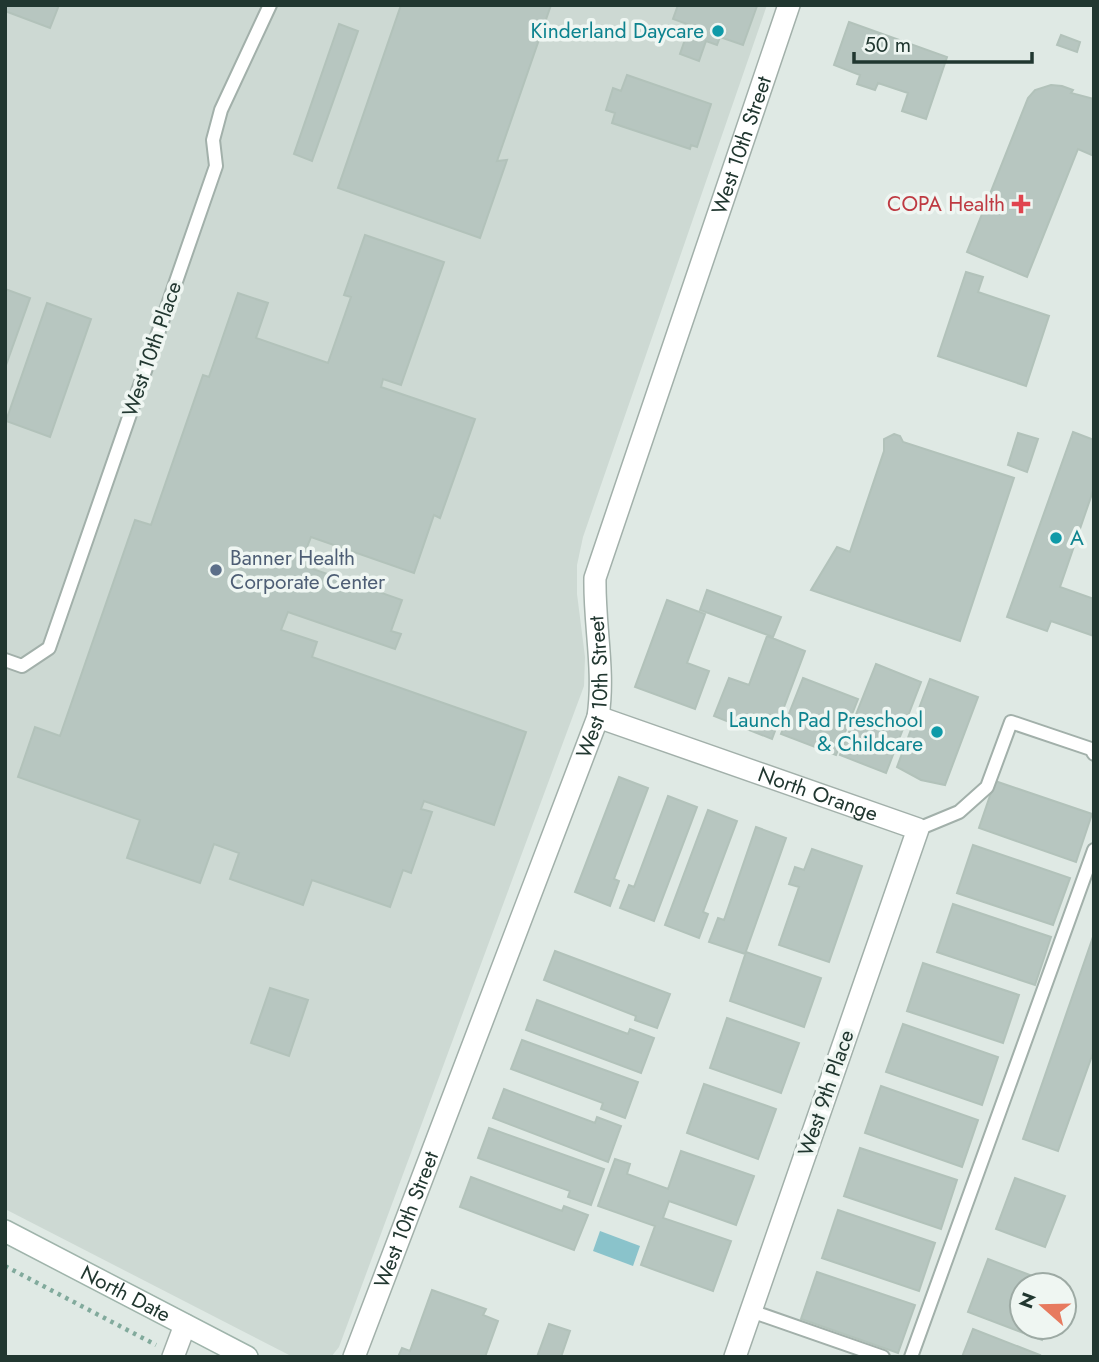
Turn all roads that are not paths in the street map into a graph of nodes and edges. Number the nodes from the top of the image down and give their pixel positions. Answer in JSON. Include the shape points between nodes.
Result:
{"nodes":[{"id":1,"x":270,"y":5,"type":"edge"},
{"id":2,"x":789,"y":5,"type":"edge"},
{"id":3,"x":5,"y":660,"type":"edge"},
{"id":4,"x":598,"y":717,"type":"junction"},
{"id":5,"x":1094,"y":754,"type":"edge"},
{"id":6,"x":918,"y":829,"type":"junction"},
{"id":7,"x":1094,"y":850,"type":"edge"},
{"id":8,"x":5,"y":1231,"type":"edge"},
{"id":9,"x":751,"y":1311,"type":"junction"},
{"id":10,"x":185,"y":1325,"type":"junction"},
{"id":11,"x":174,"y":1355,"type":"edge"},
{"id":12,"x":247,"y":1357,"type":"edge"},
{"id":13,"x":354,"y":1357,"type":"edge"},
{"id":14,"x":735,"y":1357,"type":"edge"},
{"id":15,"x":883,"y":1357,"type":"edge"},
{"id":16,"x":911,"y":1357,"type":"edge"}],
"edges":[{"from":1,"to":3,"type":"lane","name":"West 10th Place","via":[[221,110],[213,140],[216,166],[49,648],[22,666]]},
{"from":2,"to":4,"type":"street","name":"West 10th Street","via":[[595,578],[601,649]]},
{"from":4,"to":6,"type":"street","name":"North Orange"},
{"from":4,"to":13,"type":"street","name":"West 10th Street"},
{"from":5,"to":6,"type":"lane","via":[[1091,749],[1011,722],[987,787],[958,812]]},
{"from":6,"to":9,"type":"street","name":"West 9th Place"},
{"from":7,"to":16,"type":"lane"},
{"from":8,"to":10,"type":"street","name":"North Date"},
{"from":9,"to":14,"type":"street","name":"West 9th Place"},
{"from":9,"to":15,"type":"lane"},
{"from":10,"to":11,"type":"street"},
{"from":10,"to":12,"type":"street","name":"North Date"}]}
